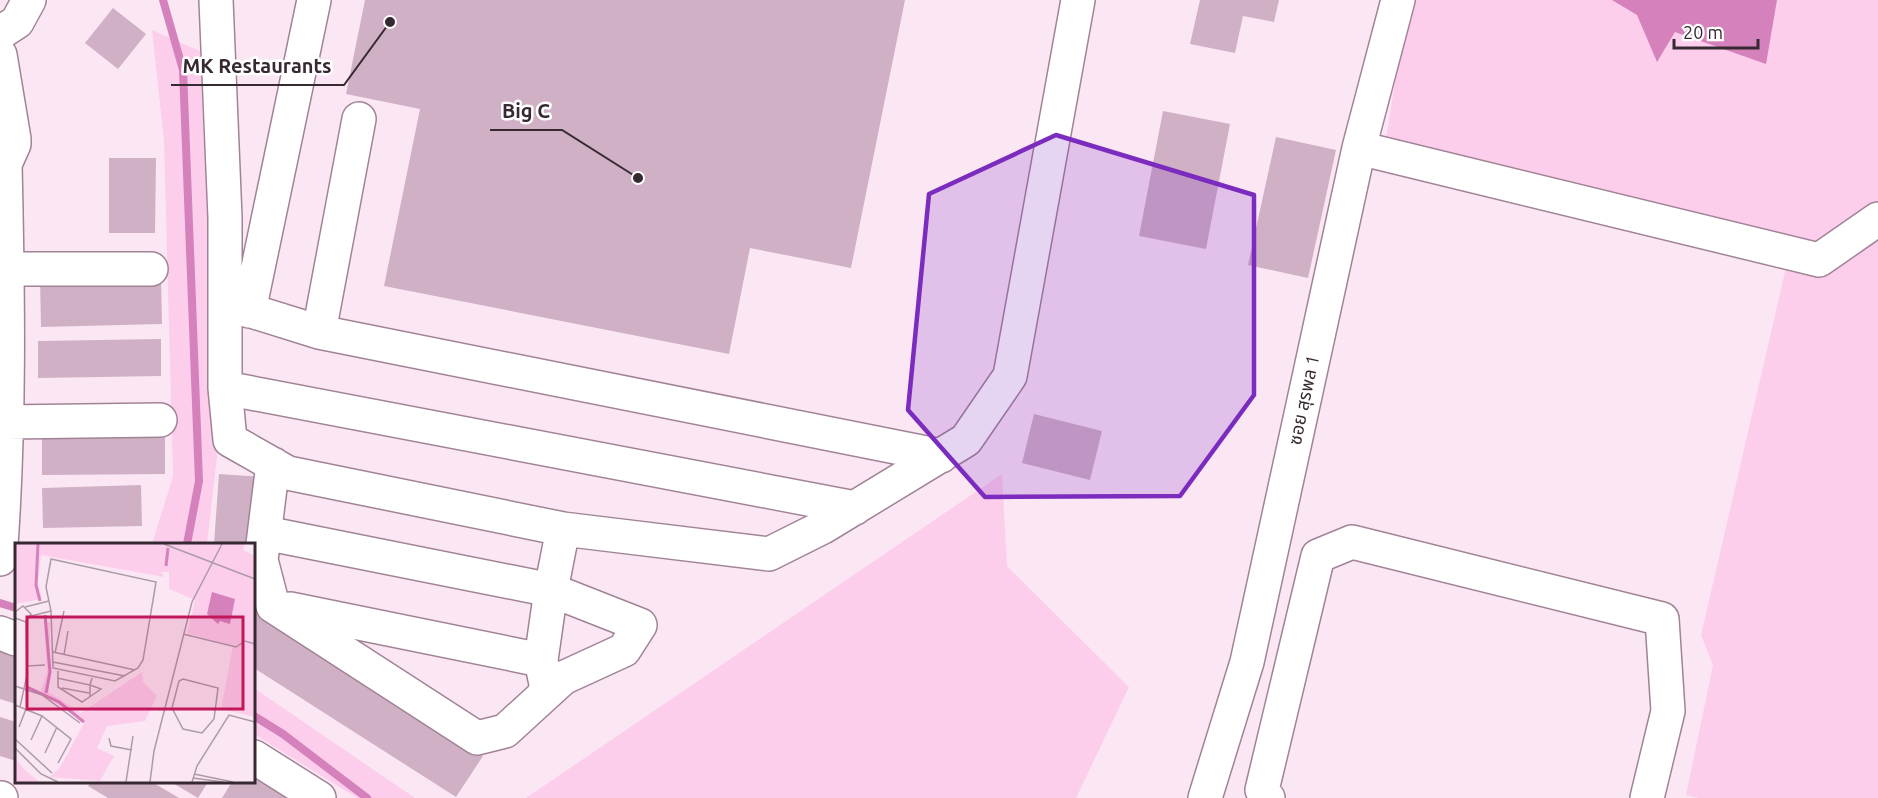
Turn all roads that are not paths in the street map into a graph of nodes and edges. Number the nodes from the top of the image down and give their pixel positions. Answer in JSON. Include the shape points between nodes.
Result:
{"nodes":[{"id":1,"x":29,"y":0,"type":"edge"},
{"id":2,"x":216,"y":0,"type":"edge"},
{"id":3,"x":314,"y":0,"type":"edge"},
{"id":4,"x":1078,"y":0,"type":"edge"},
{"id":5,"x":1398,"y":0,"type":"edge"},
{"id":6,"x":0,"y":33,"type":"edge"},
{"id":7,"x":0,"y":55,"type":"edge"},
{"id":8,"x":359,"y":119,"type":"dead end"},
{"id":9,"x":1359,"y":148,"type":"junction"},
{"id":10,"x":3,"y":174,"type":"edge"},
{"id":11,"x":1878,"y":219,"type":"edge"},
{"id":12,"x":7,"y":269,"type":"junction"},
{"id":13,"x":151,"y":269,"type":"dead end"},
{"id":14,"x":237,"y":307,"type":"junction"},
{"id":15,"x":319,"y":332,"type":"junction"},
{"id":16,"x":4,"y":343,"type":"edge"},
{"id":17,"x":225,"y":388,"type":"junction"},
{"id":18,"x":160,"y":420,"type":"dead end"},
{"id":19,"x":6,"y":422,"type":"junction"},
{"id":20,"x":941,"y":456,"type":"junction"},
{"id":21,"x":273,"y":464,"type":"junction"},
{"id":22,"x":2,"y":501,"type":"edge"},
{"id":23,"x":855,"y":508,"type":"junction"},
{"id":24,"x":563,"y":529,"type":"junction"},
{"id":25,"x":265,"y":533,"type":"junction"},
{"id":26,"x":0,"y":561,"type":"edge"},
{"id":27,"x":15,"y":564,"type":"edge"},
{"id":28,"x":551,"y":590,"type":"junction"},
{"id":29,"x":273,"y":606,"type":"junction"},
{"id":30,"x":0,"y":633,"type":"edge"},
{"id":31,"x":15,"y":639,"type":"edge"},
{"id":32,"x":542,"y":660,"type":"junction"},
{"id":33,"x":1286,"y":691,"type":"junction"},
{"id":34,"x":545,"y":694,"type":"junction"},
{"id":35,"x":255,"y":758,"type":"edge"},
{"id":36,"x":1215,"y":766,"type":"junction"},
{"id":37,"x":319,"y":798,"type":"edge"},
{"id":38,"x":1205,"y":798,"type":"edge"},
{"id":39,"x":1268,"y":798,"type":"edge"},
{"id":40,"x":1647,"y":798,"type":"edge"}],
"edges":[{"from":1,"to":6,"type":"street","via":[[17,22]]},
{"from":2,"to":14,"type":"street","via":[[225,218]]},
{"from":3,"to":14,"type":"street"},
{"from":4,"to":20,"type":"street","via":[[1010,376],[966,440]]},
{"from":5,"to":9,"type":"street","name":"ซอย สุรพล 1"},
{"from":7,"to":10,"type":"street","via":[[14,139]]},
{"from":8,"to":15,"type":"street"},
{"from":9,"to":11,"type":"street","via":[[1819,260]]},
{"from":9,"to":36,"type":"street","name":"ซอย สุรพล 1","via":[[1247,662]]},
{"from":10,"to":12,"type":"street"},
{"from":12,"to":13,"type":"street"},
{"from":12,"to":16,"type":"street"},
{"from":14,"to":15,"type":"street"},
{"from":14,"to":17,"type":"street"},
{"from":15,"to":20,"type":"street"},
{"from":16,"to":19,"type":"street"},
{"from":17,"to":21,"type":"street","via":[[230,440]]},
{"from":17,"to":23,"type":"street"},
{"from":18,"to":19,"type":"street"},
{"from":19,"to":22,"type":"street"},
{"from":20,"to":23,"type":"street"},
{"from":21,"to":24,"type":"street","via":[[288,473]]},
{"from":21,"to":25,"type":"street"},
{"from":22,"to":26,"type":"street"},
{"from":23,"to":24,"type":"street","via":[[769,554]]},
{"from":24,"to":28,"type":"street"},
{"from":25,"to":28,"type":"street"},
{"from":25,"to":29,"type":"street","via":[[261,560]]},
{"from":26,"to":27,"type":"street"},
{"from":28,"to":32,"type":"street"},
{"from":28,"to":34,"type":"street","via":[[640,624],[624,650],[562,678]]},
{"from":29,"to":32,"type":"street"},
{"from":29,"to":34,"type":"street","via":[[477,738],[505,731]]},
{"from":30,"to":31,"type":"street"},
{"from":32,"to":34,"type":"street"},
{"from":33,"to":36,"type":"street","via":[[1253,702]]},
{"from":33,"to":39,"type":"street","via":[[1262,790]]},
{"from":33,"to":40,"type":"street","via":[[1318,556],[1352,542],[1662,620],[1668,711]]},
{"from":35,"to":37,"type":"street"},
{"from":36,"to":38,"type":"street","name":"ซอย สุรพล 1"}]}
